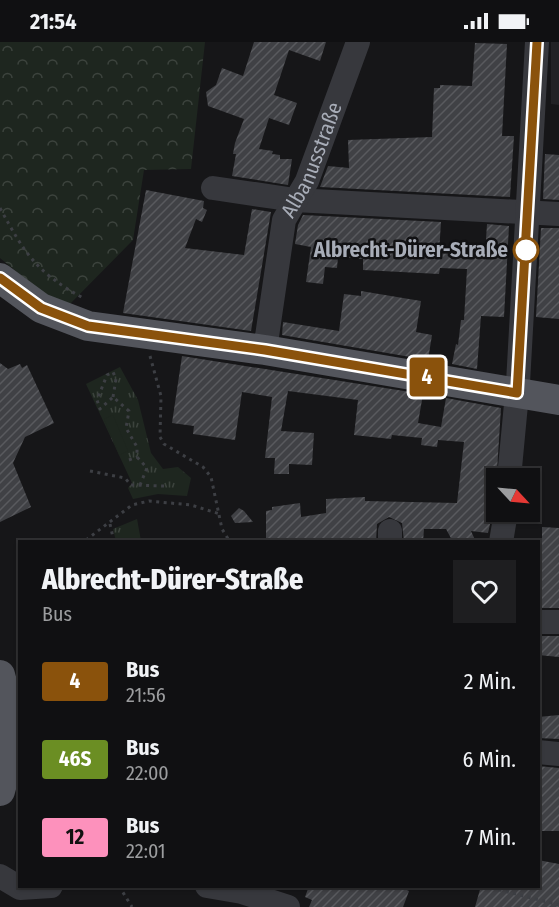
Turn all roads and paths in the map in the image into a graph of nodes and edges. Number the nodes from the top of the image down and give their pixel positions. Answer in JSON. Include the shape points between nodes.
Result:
{"nodes":[{"id":1,"x":358,"y":42,"type":"edge"},
{"id":2,"x":537,"y":42,"type":"edge"},
{"id":3,"x":213,"y":188,"type":"dead end"},
{"id":4,"x":295,"y":200,"type":"junction"},
{"id":5,"x":0,"y":207,"type":"edge"},
{"id":6,"x":528,"y":214,"type":"junction"},
{"id":7,"x":559,"y":214,"type":"edge"},
{"id":8,"x":2,"y":286,"type":"edge"},
{"id":9,"x":86,"y":299,"type":"dead end"},
{"id":10,"x":149,"y":334,"type":"junction"},
{"id":11,"x":265,"y":350,"type":"junction"},
{"id":12,"x":517,"y":393,"type":"junction"},
{"id":13,"x":113,"y":397,"type":"junction"},
{"id":14,"x":559,"y":400,"type":"edge"},
{"id":15,"x":137,"y":457,"type":"junction"},
{"id":16,"x":129,"y":460,"type":"dead end"},
{"id":17,"x":510,"y":468,"type":"edge"},
{"id":18,"x":90,"y":471,"type":"dead end"},
{"id":19,"x":140,"y":485,"type":"junction"},
{"id":20,"x":165,"y":486,"type":"dead end"},
{"id":21,"x":220,"y":514,"type":"junction"},
{"id":22,"x":504,"y":522,"type":"edge"},
{"id":23,"x":110,"y":524,"type":"junction"},
{"id":24,"x":86,"y":540,"type":"edge"},
{"id":25,"x":114,"y":540,"type":"edge"},
{"id":26,"x":229,"y":540,"type":"edge"},
{"id":27,"x":501,"y":540,"type":"edge"},
{"id":28,"x":540,"y":622,"type":"edge"},
{"id":29,"x":559,"y":622,"type":"edge"},
{"id":30,"x":0,"y":675,"type":"edge"},
{"id":31,"x":540,"y":753,"type":"edge"},
{"id":32,"x":559,"y":754,"type":"edge"},
{"id":33,"x":0,"y":791,"type":"edge"},
{"id":34,"x":0,"y":876,"type":"edge"},
{"id":35,"x":18,"y":887,"type":"edge"},
{"id":36,"x":120,"y":888,"type":"edge"},
{"id":37,"x":217,"y":888,"type":"edge"},
{"id":38,"x":491,"y":888,"type":"edge"},
{"id":39,"x":559,"y":905,"type":"edge"},
{"id":40,"x":132,"y":907,"type":"edge"},
{"id":41,"x":288,"y":907,"type":"edge"}],
"edges":[{"from":1,"to":4,"type":"street","name":"Albanusstraße","via":[[307,181]]},
{"from":2,"to":6,"type":"street"},
{"from":3,"to":4,"type":"street"},
{"from":4,"to":6,"type":"street"},
{"from":4,"to":11,"type":"street","name":"Albanusstraße","via":[[284,220]]},
{"from":5,"to":9,"type":"path","via":[[27,256],[53,281]]},
{"from":6,"to":7,"type":"street"},
{"from":6,"to":12,"type":"street"},
{"from":8,"to":10,"type":"main road","via":[[66,320]]},
{"from":10,"to":11,"type":"main road"},
{"from":10,"to":21,"type":"path","via":[[148,350],[161,396],[160,437],[164,444],[203,467],[211,477]]},
{"from":11,"to":12,"type":"main road"},
{"from":12,"to":14,"type":"main road"},
{"from":12,"to":17,"type":"street"},
{"from":13,"to":13,"type":"path","via":[[100,409],[97,400],[106,375],[113,372]]},
{"from":13,"to":15,"type":"path","via":[[129,411],[126,428],[137,447]]},
{"from":15,"to":16,"type":"path"},
{"from":15,"to":19,"type":"path","via":[[147,468]]},
{"from":18,"to":19,"type":"path","via":[[125,477],[131,485]]},
{"from":19,"to":20,"type":"path"},
{"from":21,"to":23,"type":"path","via":[[191,505],[149,501],[132,505]]},
{"from":21,"to":26,"type":"path"},
{"from":22,"to":27,"type":"street"},
{"from":23,"to":24,"type":"path"},
{"from":23,"to":25,"type":"path"},
{"from":28,"to":29,"type":"street"},
{"from":30,"to":33,"type":"main road","via":[[10,739]]},
{"from":31,"to":32,"type":"street"},
{"from":34,"to":35,"type":"street"},
{"from":36,"to":40,"type":"path"},
{"from":37,"to":41,"type":"street"},
{"from":38,"to":39,"type":"path"}]}
